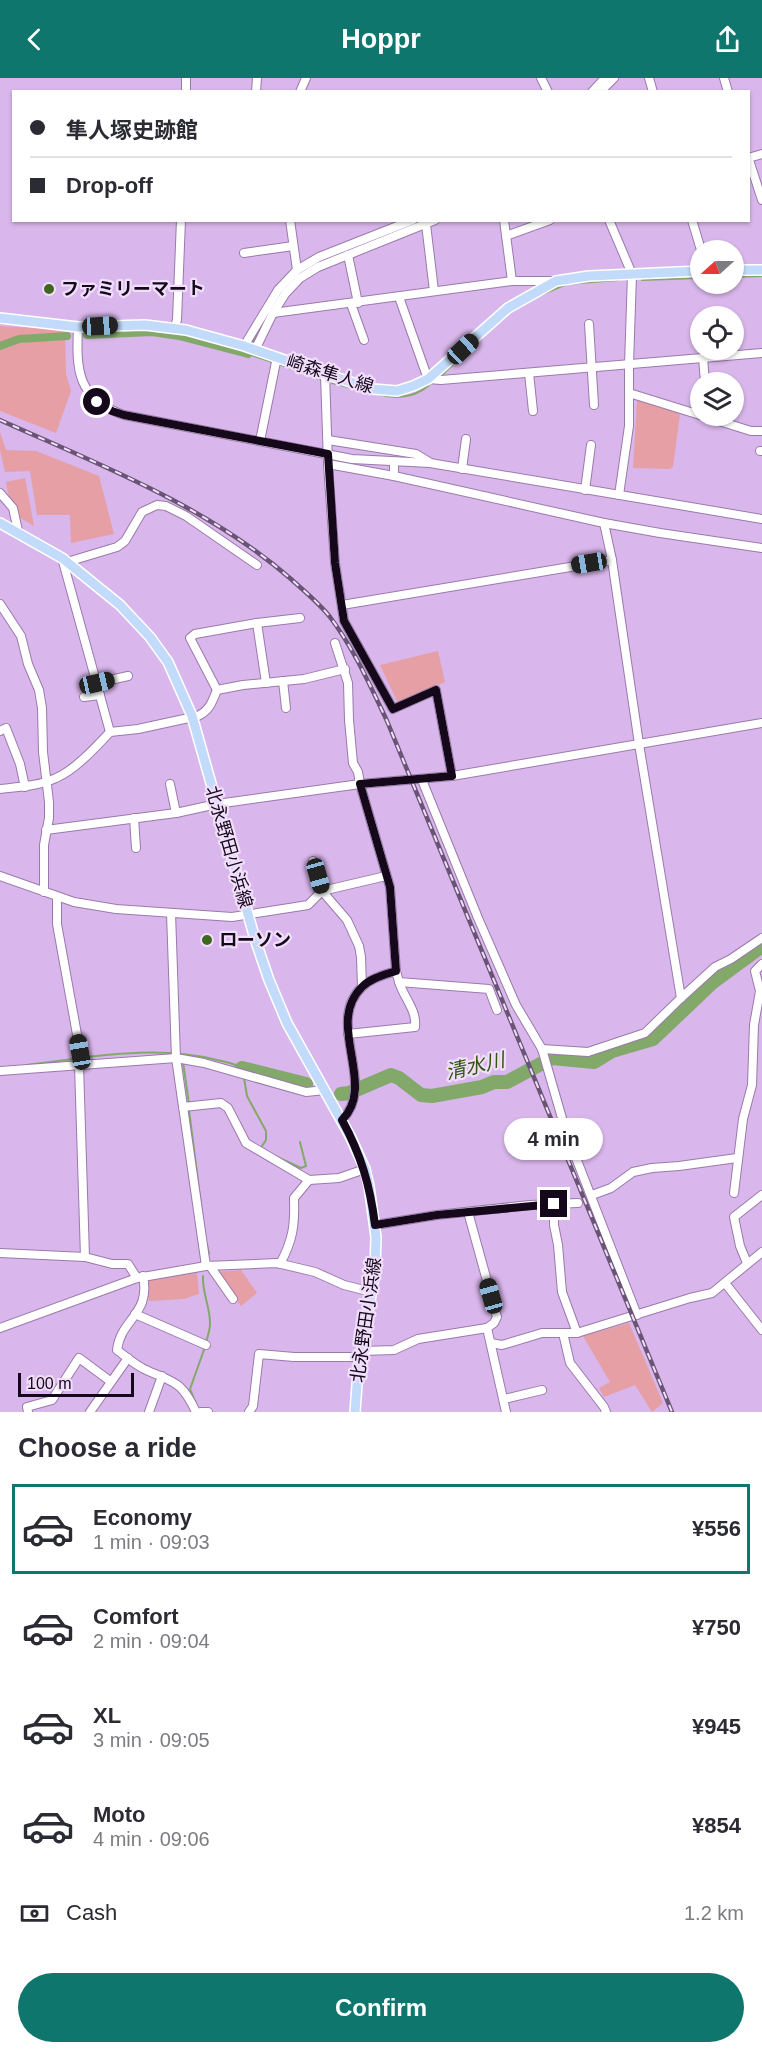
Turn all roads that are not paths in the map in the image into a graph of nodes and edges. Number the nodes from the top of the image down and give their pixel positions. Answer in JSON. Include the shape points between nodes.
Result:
{"nodes":[{"id":1,"x":605,"y":78,"type":"edge"},
{"id":2,"x":614,"y":78,"type":"edge"},
{"id":3,"x":594,"y":90,"type":"edge"},
{"id":4,"x":602,"y":90,"type":"edge"},
{"id":5,"x":750,"y":161,"type":"edge"},
{"id":6,"x":762,"y":200,"type":"edge"},
{"id":7,"x":181,"y":222,"type":"edge"},
{"id":8,"x":290,"y":222,"type":"edge"},
{"id":9,"x":408,"y":222,"type":"edge"},
{"id":10,"x":430,"y":222,"type":"edge"},
{"id":11,"x":504,"y":222,"type":"edge"},
{"id":12,"x":544,"y":222,"type":"edge"},
{"id":13,"x":610,"y":222,"type":"edge"},
{"id":14,"x":693,"y":222,"type":"edge"},
{"id":15,"x":426,"y":224,"type":"junction"},
{"id":16,"x":506,"y":236,"type":"junction"},
{"id":17,"x":698,"y":240,"type":"edge"},
{"id":18,"x":293,"y":246,"type":"junction"},
{"id":19,"x":244,"y":253,"type":"dead end"},
{"id":20,"x":348,"y":255,"type":"junction"},
{"id":21,"x":297,"y":270,"type":"junction"},
{"id":22,"x":744,"y":270,"type":"edge"},
{"id":23,"x":762,"y":270,"type":"edge"},
{"id":24,"x":690,"y":272,"type":"edge"},
{"id":25,"x":632,"y":274,"type":"junction"},
{"id":26,"x":512,"y":281,"type":"junction"},
{"id":27,"x":556,"y":281,"type":"junction"},
{"id":28,"x":434,"y":291,"type":"junction"},
{"id":29,"x":399,"y":297,"type":"junction"},
{"id":30,"x":354,"y":303,"type":"junction"},
{"id":31,"x":273,"y":313,"type":"junction"},
{"id":32,"x":0,"y":318,"type":"edge"},
{"id":33,"x":589,"y":324,"type":"dead end"},
{"id":34,"x":78,"y":327,"type":"junction"},
{"id":35,"x":174,"y":329,"type":"junction"},
{"id":36,"x":364,"y":340,"type":"dead end"},
{"id":37,"x":244,"y":346,"type":"junction"},
{"id":38,"x":255,"y":350,"type":"junction"},
{"id":39,"x":762,"y":353,"type":"edge"},
{"id":40,"x":744,"y":355,"type":"edge"},
{"id":41,"x":277,"y":357,"type":"junction"},
{"id":42,"x":690,"y":359,"type":"edge"},
{"id":43,"x":629,"y":365,"type":"junction"},
{"id":44,"x":592,"y":367,"type":"junction"},
{"id":45,"x":529,"y":373,"type":"junction"},
{"id":46,"x":325,"y":374,"type":"junction"},
{"id":47,"x":428,"y":379,"type":"junction"},
{"id":48,"x":629,"y":393,"type":"junction"},
{"id":49,"x":594,"y":405,"type":"dead end"},
{"id":50,"x":533,"y":411,"type":"dead end"},
{"id":51,"x":690,"y":412,"type":"edge"},
{"id":52,"x":735,"y":426,"type":"edge"},
{"id":53,"x":762,"y":431,"type":"edge"},
{"id":54,"x":466,"y":439,"type":"dead end"},
{"id":55,"x":328,"y":440,"type":"junction"},
{"id":56,"x":260,"y":441,"type":"junction"},
{"id":57,"x":591,"y":445,"type":"dead end"},
{"id":58,"x":328,"y":454,"type":"junction"},
{"id":59,"x":394,"y":462,"type":"junction"},
{"id":60,"x":430,"y":463,"type":"junction"},
{"id":61,"x":328,"y":464,"type":"junction"},
{"id":62,"x":462,"y":469,"type":"junction"},
{"id":63,"x":394,"y":476,"type":"junction"},
{"id":64,"x":585,"y":490,"type":"junction"},
{"id":65,"x":0,"y":494,"type":"edge"},
{"id":66,"x":619,"y":495,"type":"junction"},
{"id":67,"x":762,"y":519,"type":"edge"},
{"id":68,"x":0,"y":523,"type":"edge"},
{"id":69,"x":604,"y":523,"type":"junction"},
{"id":70,"x":19,"y":535,"type":"junction"},
{"id":71,"x":762,"y":548,"type":"edge"},
{"id":72,"x":65,"y":560,"type":"junction"},
{"id":73,"x":612,"y":560,"type":"junction"},
{"id":74,"x":257,"y":565,"type":"dead end"},
{"id":75,"x":0,"y":604,"type":"edge"},
{"id":76,"x":342,"y":605,"type":"junction"},
{"id":77,"x":300,"y":618,"type":"dead end"},
{"id":78,"x":257,"y":623,"type":"junction"},
{"id":79,"x":335,"y":643,"type":"dead end"},
{"id":80,"x":345,"y":669,"type":"junction"},
{"id":81,"x":128,"y":676,"type":"dead end"},
{"id":82,"x":283,"y":681,"type":"junction"},
{"id":83,"x":97,"y":683,"type":"junction"},
{"id":84,"x":266,"y":683,"type":"junction"},
{"id":85,"x":217,"y":690,"type":"junction"},
{"id":86,"x":100,"y":695,"type":"junction"},
{"id":87,"x":84,"y":697,"type":"dead end"},
{"id":88,"x":286,"y":708,"type":"dead end"},
{"id":89,"x":192,"y":716,"type":"junction"},
{"id":90,"x":762,"y":723,"type":"edge"},
{"id":91,"x":0,"y":731,"type":"edge"},
{"id":92,"x":110,"y":732,"type":"junction"},
{"id":93,"x":639,"y":744,"type":"junction"},
{"id":94,"x":452,"y":776,"type":"junction"},
{"id":95,"x":422,"y":780,"type":"junction"},
{"id":96,"x":47,"y":781,"type":"junction"},
{"id":97,"x":170,"y":784,"type":"dead end"},
{"id":98,"x":360,"y":784,"type":"junction"},
{"id":99,"x":25,"y":787,"type":"junction"},
{"id":100,"x":0,"y":789,"type":"edge"},
{"id":101,"x":217,"y":804,"type":"junction"},
{"id":102,"x":176,"y":813,"type":"junction"},
{"id":103,"x":134,"y":818,"type":"junction"},
{"id":104,"x":46,"y":830,"type":"junction"},
{"id":105,"x":136,"y":848,"type":"dead end"},
{"id":106,"x":313,"y":861,"type":"dead end"},
{"id":107,"x":0,"y":876,"type":"edge"},
{"id":108,"x":386,"y":876,"type":"junction"},
{"id":109,"x":322,"y":891,"type":"junction"},
{"id":110,"x":44,"y":892,"type":"junction"},
{"id":111,"x":57,"y":897,"type":"junction"},
{"id":112,"x":171,"y":913,"type":"junction"},
{"id":113,"x":248,"y":915,"type":"junction"},
{"id":114,"x":762,"y":938,"type":"edge"},
{"id":115,"x":762,"y":964,"type":"edge"},
{"id":116,"x":396,"y":971,"type":"junction"},
{"id":117,"x":399,"y":982,"type":"junction"},
{"id":118,"x":362,"y":987,"type":"junction"},
{"id":119,"x":681,"y":998,"type":"junction"},
{"id":120,"x":497,"y":1010,"type":"dead end"},
{"id":121,"x":760,"y":1011,"type":"edge"},
{"id":122,"x":348,"y":1034,"type":"junction"},
{"id":123,"x":542,"y":1049,"type":"junction"},
{"id":124,"x":176,"y":1054,"type":"junction"},
{"id":125,"x":79,"y":1065,"type":"junction"},
{"id":126,"x":0,"y":1071,"type":"edge"},
{"id":127,"x":325,"y":1090,"type":"junction"},
{"id":128,"x":183,"y":1107,"type":"junction"},
{"id":129,"x":342,"y":1120,"type":"junction"},
{"id":130,"x":737,"y":1158,"type":"junction"},
{"id":131,"x":365,"y":1169,"type":"junction"},
{"id":132,"x":309,"y":1180,"type":"junction"},
{"id":133,"x":734,"y":1193,"type":"dead end"},
{"id":134,"x":592,"y":1195,"type":"junction"},
{"id":135,"x":762,"y":1195,"type":"edge"},
{"id":136,"x":578,"y":1203,"type":"dead end"},
{"id":137,"x":554,"y":1204,"type":"junction"},
{"id":138,"x":468,"y":1212,"type":"junction"},
{"id":139,"x":375,"y":1225,"type":"junction"},
{"id":140,"x":0,"y":1253,"type":"edge"},
{"id":141,"x":761,"y":1255,"type":"edge"},
{"id":142,"x":86,"y":1257,"type":"junction"},
{"id":143,"x":747,"y":1263,"type":"junction"},
{"id":144,"x":280,"y":1264,"type":"junction"},
{"id":145,"x":208,"y":1266,"type":"junction"},
{"id":146,"x":140,"y":1277,"type":"junction"},
{"id":147,"x":725,"y":1283,"type":"junction"},
{"id":148,"x":372,"y":1292,"type":"junction"},
{"id":149,"x":233,"y":1299,"type":"dead end"},
{"id":150,"x":135,"y":1314,"type":"junction"},
{"id":151,"x":637,"y":1315,"type":"junction"},
{"id":152,"x":0,"y":1328,"type":"edge"},
{"id":153,"x":487,"y":1328,"type":"junction"},
{"id":154,"x":762,"y":1330,"type":"edge"},
{"id":155,"x":563,"y":1333,"type":"junction"},
{"id":156,"x":577,"y":1333,"type":"junction"},
{"id":157,"x":491,"y":1343,"type":"junction"},
{"id":158,"x":206,"y":1345,"type":"dead end"},
{"id":159,"x":361,"y":1354,"type":"junction"},
{"id":160,"x":128,"y":1358,"type":"junction"},
{"id":161,"x":162,"y":1376,"type":"junction"},
{"id":162,"x":110,"y":1381,"type":"junction"},
{"id":163,"x":542,"y":1390,"type":"dead end"},
{"id":164,"x":504,"y":1399,"type":"junction"},
{"id":165,"x":28,"y":1412,"type":"edge"},
{"id":166,"x":90,"y":1412,"type":"edge"},
{"id":167,"x":149,"y":1412,"type":"edge"},
{"id":168,"x":196,"y":1412,"type":"edge"},
{"id":169,"x":202,"y":1412,"type":"edge"},
{"id":170,"x":208,"y":1412,"type":"edge"},
{"id":171,"x":249,"y":1412,"type":"edge"},
{"id":172,"x":355,"y":1412,"type":"edge"},
{"id":173,"x":506,"y":1412,"type":"edge"},
{"id":174,"x":606,"y":1412,"type":"edge"}],
"edges":[{"from":1,"to":3,"type":"street"},
{"from":2,"to":4,"type":"street"},
{"from":5,"to":6,"type":"street"},
{"from":7,"to":35,"type":"street"},
{"from":8,"to":18,"type":"street"},
{"from":9,"to":21,"type":"street","via":[[319,257]]},
{"from":10,"to":15,"type":"street"},
{"from":11,"to":16,"type":"street"},
{"from":12,"to":16,"type":"street"},
{"from":13,"to":25,"type":"street"},
{"from":14,"to":17,"type":"street"},
{"from":15,"to":20,"type":"street"},
{"from":15,"to":28,"type":"street"},
{"from":16,"to":26,"type":"street"},
{"from":18,"to":19,"type":"street"},
{"from":18,"to":21,"type":"street"},
{"from":20,"to":30,"type":"street"},
{"from":20,"to":31,"type":"street","via":[[300,278]]},
{"from":21,"to":37,"type":"street","via":[[278,290]]},
{"from":22,"to":23,"type":"main road"},
{"from":24,"to":25,"type":"main road","name":"崎森隼人線"},
{"from":25,"to":27,"type":"main road","name":"崎森隼人線"},
{"from":25,"to":43,"type":"street"},
{"from":26,"to":27,"type":"street"},
{"from":26,"to":28,"type":"street"},
{"from":27,"to":47,"type":"main road","name":"崎森隼人線","via":[[508,308]]},
{"from":28,"to":29,"type":"street"},
{"from":29,"to":30,"type":"street"},
{"from":29,"to":47,"type":"street"},
{"from":30,"to":31,"type":"street"},
{"from":30,"to":36,"type":"street"},
{"from":31,"to":38,"type":"street"},
{"from":32,"to":34,"type":"main road","name":"崎森隼人線"},
{"from":33,"to":44,"type":"street"},
{"from":34,"to":35,"type":"main road","name":"崎森隼人線","via":[[145,325]]},
{"from":34,"to":56,"type":"street","via":[[81,378],[97,402],[124,415]]},
{"from":35,"to":37,"type":"main road","name":"崎森隼人線"},
{"from":37,"to":38,"type":"main road","name":"崎森隼人線"},
{"from":38,"to":41,"type":"main road","name":"崎森隼人線"},
{"from":39,"to":40,"type":"street"},
{"from":41,"to":46,"type":"main road","name":"崎森隼人線"},
{"from":41,"to":56,"type":"street"},
{"from":42,"to":43,"type":"street"},
{"from":43,"to":44,"type":"street"},
{"from":43,"to":48,"type":"street"},
{"from":44,"to":45,"type":"street"},
{"from":44,"to":49,"type":"street"},
{"from":45,"to":47,"type":"street"},
{"from":45,"to":50,"type":"street"},
{"from":46,"to":47,"type":"main road","name":"崎森隼人線","via":[[373,389],[397,391]]},
{"from":46,"to":55,"type":"street"},
{"from":48,"to":51,"type":"street"},
{"from":48,"to":66,"type":"street","via":[[629,426]]},
{"from":52,"to":53,"type":"street"},
{"from":54,"to":62,"type":"street"},
{"from":55,"to":58,"type":"street"},
{"from":55,"to":60,"type":"street","via":[[416,454]]},
{"from":56,"to":58,"type":"street"},
{"from":57,"to":64,"type":"street"},
{"from":58,"to":59,"type":"street"},
{"from":58,"to":61,"type":"street"},
{"from":59,"to":60,"type":"street"},
{"from":59,"to":63,"type":"street"},
{"from":60,"to":62,"type":"street"},
{"from":61,"to":63,"type":"street"},
{"from":61,"to":76,"type":"street"},
{"from":62,"to":64,"type":"street"},
{"from":63,"to":69,"type":"street"},
{"from":64,"to":66,"type":"street"},
{"from":65,"to":70,"type":"street","via":[[13,508]]},
{"from":66,"to":67,"type":"street"},
{"from":68,"to":70,"type":"main road","name":"北永野田小浜線"},
{"from":69,"to":71,"type":"street"},
{"from":69,"to":73,"type":"street"},
{"from":70,"to":72,"type":"main road","name":"北永野田小浜線"},
{"from":72,"to":74,"type":"street","via":[[117,547],[125,541],[142,512],[157,505],[186,516]]},
{"from":72,"to":83,"type":"street"},
{"from":72,"to":89,"type":"main road","name":"北永野田小浜線","via":[[120,605],[150,637],[168,662]]},
{"from":73,"to":76,"type":"street"},
{"from":73,"to":93,"type":"street"},
{"from":75,"to":96,"type":"street","via":[[21,636],[39,690]]},
{"from":76,"to":94,"type":"street","via":[[344,621],[393,709],[436,690]]},
{"from":77,"to":78,"type":"street"},
{"from":78,"to":84,"type":"street"},
{"from":78,"to":85,"type":"street","via":[[190,638]]},
{"from":79,"to":80,"type":"street"},
{"from":80,"to":82,"type":"street"},
{"from":80,"to":98,"type":"street","via":[[353,763]]},
{"from":81,"to":83,"type":"street"},
{"from":82,"to":84,"type":"street"},
{"from":82,"to":88,"type":"street"},
{"from":83,"to":86,"type":"street"},
{"from":84,"to":85,"type":"street"},
{"from":85,"to":89,"type":"street","via":[[210,707]]},
{"from":86,"to":87,"type":"street"},
{"from":86,"to":92,"type":"street"},
{"from":89,"to":92,"type":"street"},
{"from":89,"to":101,"type":"main road","name":"北永野田小浜線"},
{"from":90,"to":93,"type":"street"},
{"from":91,"to":99,"type":"street","via":[[6,728]]},
{"from":92,"to":96,"type":"street","via":[[91,753]]},
{"from":93,"to":94,"type":"street"},
{"from":93,"to":119,"type":"street"},
{"from":94,"to":95,"type":"street"},
{"from":95,"to":98,"type":"street"},
{"from":95,"to":123,"type":"street","via":[[478,918]]},
{"from":96,"to":99,"type":"street"},
{"from":96,"to":104,"type":"street"},
{"from":97,"to":102,"type":"street"},
{"from":98,"to":101,"type":"street"},
{"from":98,"to":108,"type":"street"},
{"from":99,"to":100,"type":"street"},
{"from":101,"to":102,"type":"street"},
{"from":101,"to":113,"type":"main road","name":"北永野田小浜線"},
{"from":102,"to":103,"type":"street"},
{"from":103,"to":104,"type":"street"},
{"from":103,"to":105,"type":"street"},
{"from":104,"to":110,"type":"street"},
{"from":106,"to":109,"type":"street"},
{"from":107,"to":110,"type":"street"},
{"from":108,"to":109,"type":"street"},
{"from":108,"to":116,"type":"street"},
{"from":109,"to":113,"type":"street","via":[[308,904]]},
{"from":109,"to":118,"type":"street","via":[[347,920],[359,946]]},
{"from":110,"to":111,"type":"street"},
{"from":111,"to":112,"type":"street","via":[[116,909]]},
{"from":111,"to":125,"type":"street","via":[[57,924]]},
{"from":112,"to":113,"type":"street","via":[[232,918]]},
{"from":112,"to":124,"type":"street"},
{"from":113,"to":127,"type":"main road","name":"北永野田小浜線","via":[[277,1001]]},
{"from":114,"to":119,"type":"street","via":[[716,967]]},
{"from":115,"to":121,"type":"street","via":[[755,971],[760,986]]},
{"from":116,"to":117,"type":"street"},
{"from":116,"to":118,"type":"street"},
{"from":117,"to":120,"type":"street","via":[[489,989]]},
{"from":117,"to":122,"type":"street","via":[[414,1011],[415,1027]]},
{"from":118,"to":122,"type":"street","via":[[350,1009]]},
{"from":119,"to":123,"type":"street","via":[[637,1036],[582,1053]]},
{"from":121,"to":130,"type":"street","via":[[754,1025],[752,1085]]},
{"from":122,"to":129,"type":"street","via":[[355,1087],[349,1113]]},
{"from":123,"to":134,"type":"street","via":[[566,1132]]},
{"from":124,"to":125,"type":"street"},
{"from":124,"to":127,"type":"street","via":[[306,1092]]},
{"from":124,"to":128,"type":"street"},
{"from":125,"to":126,"type":"street"},
{"from":125,"to":142,"type":"street"},
{"from":127,"to":129,"type":"main road","name":"北永野田小浜線"},
{"from":128,"to":132,"type":"street","via":[[221,1103],[228,1108],[246,1143]]},
{"from":128,"to":145,"type":"street"},
{"from":129,"to":131,"type":"main road","name":"北永野田小浜線"},
{"from":130,"to":133,"type":"street"},
{"from":130,"to":134,"type":"street","via":[[633,1172],[611,1188]]},
{"from":131,"to":132,"type":"street","via":[[339,1178]]},
{"from":131,"to":139,"type":"main road","name":"北永野田小浜線"},
{"from":132,"to":144,"type":"street","via":[[294,1198],[293,1232]]},
{"from":134,"to":151,"type":"street"},
{"from":135,"to":143,"type":"street","via":[[734,1217]]},
{"from":136,"to":137,"type":"street"},
{"from":137,"to":138,"type":"street"},
{"from":137,"to":156,"type":"street","via":[[562,1292]]},
{"from":138,"to":139,"type":"street"},
{"from":138,"to":153,"type":"street","via":[[497,1317]]},
{"from":139,"to":148,"type":"main road","name":"北永野田小浜線"},
{"from":140,"to":142,"type":"street"},
{"from":141,"to":143,"type":"street"},
{"from":142,"to":146,"type":"street","via":[[128,1264]]},
{"from":143,"to":147,"type":"street"},
{"from":144,"to":145,"type":"street"},
{"from":144,"to":148,"type":"street"},
{"from":145,"to":146,"type":"street"},
{"from":145,"to":149,"type":"street"},
{"from":146,"to":150,"type":"street","via":[[146,1290]]},
{"from":146,"to":152,"type":"street"},
{"from":147,"to":151,"type":"street","via":[[712,1293]]},
{"from":147,"to":154,"type":"street"},
{"from":148,"to":159,"type":"main road","name":"北永野田小浜線"},
{"from":150,"to":158,"type":"street"},
{"from":150,"to":160,"type":"street","via":[[118,1340],[117,1350]]},
{"from":151,"to":156,"type":"street"},
{"from":153,"to":157,"type":"street"},
{"from":153,"to":159,"type":"street","via":[[418,1339],[394,1350]]},
{"from":155,"to":156,"type":"street"},
{"from":155,"to":157,"type":"street","via":[[542,1333],[502,1345]]},
{"from":155,"to":174,"type":"street","via":[[570,1363]]},
{"from":157,"to":164,"type":"street"},
{"from":159,"to":171,"type":"street","via":[[260,1354]]},
{"from":159,"to":172,"type":"main road","name":"北永野田小浜線"},
{"from":160,"to":161,"type":"street"},
{"from":160,"to":162,"type":"street"},
{"from":161,"to":167,"type":"street"},
{"from":161,"to":168,"type":"street","via":[[178,1383]]},
{"from":162,"to":165,"type":"street","via":[[79,1358],[52,1400],[27,1407]]},
{"from":162,"to":166,"type":"street"},
{"from":163,"to":164,"type":"street"},
{"from":164,"to":173,"type":"street"},
{"from":169,"to":170,"type":"street"}]}
